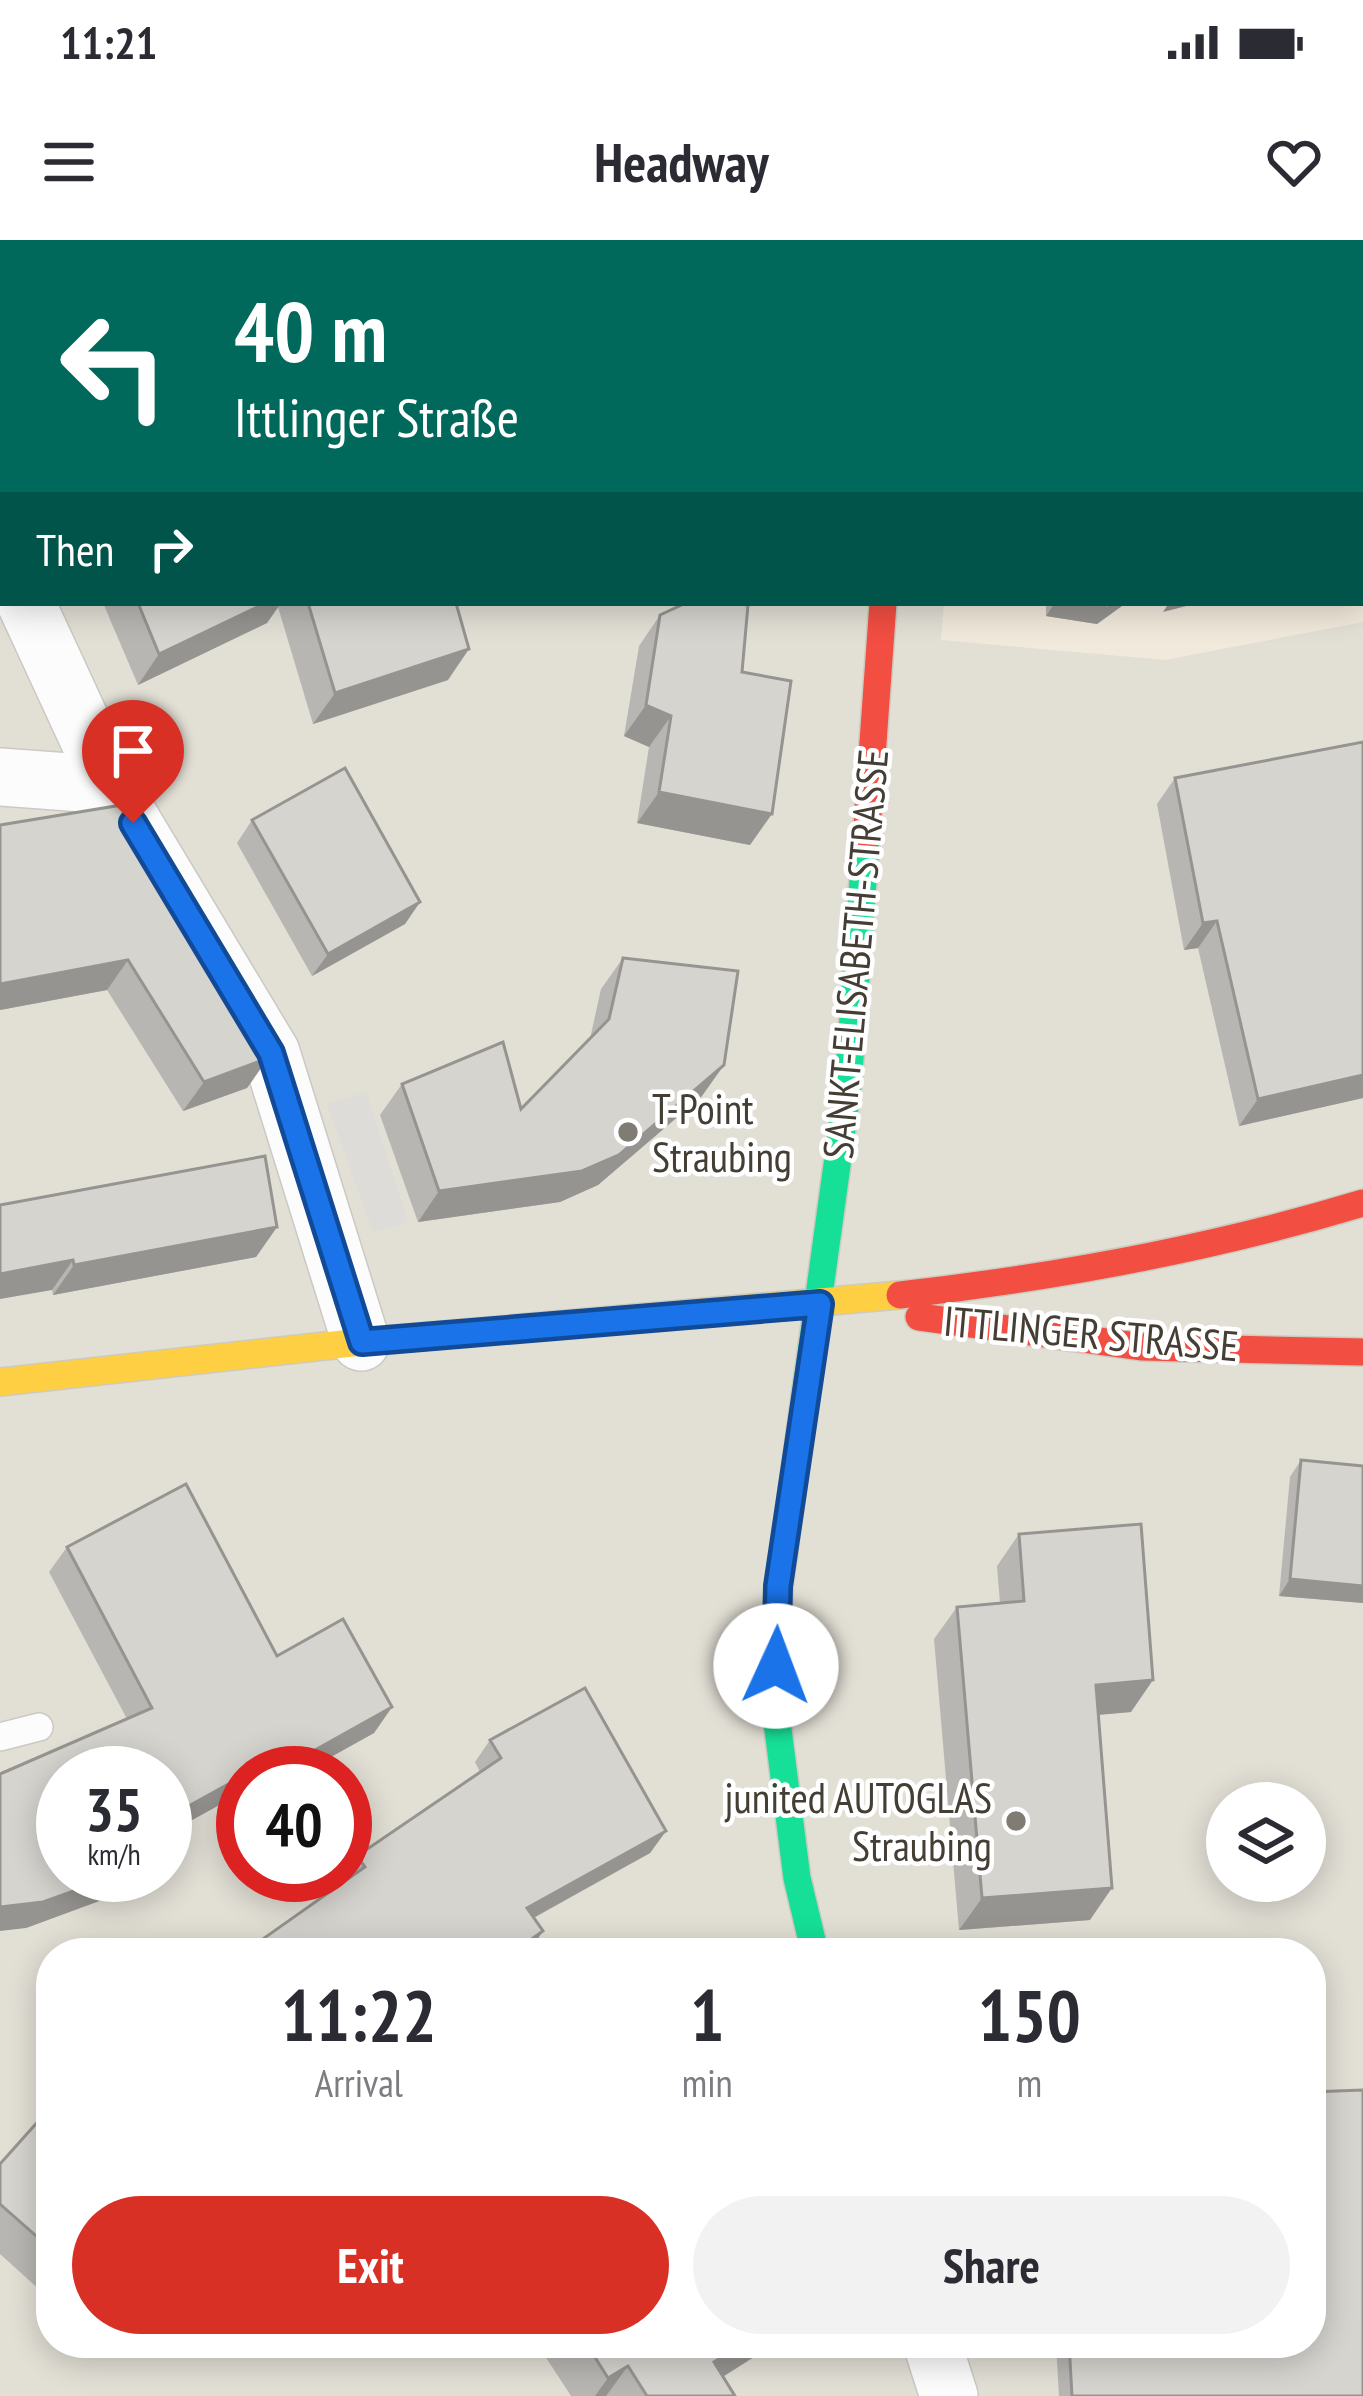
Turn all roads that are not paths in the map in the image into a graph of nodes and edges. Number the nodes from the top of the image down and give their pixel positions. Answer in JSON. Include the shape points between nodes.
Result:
{"nodes":[{"id":1,"x":27,"y":606,"type":"edge"},
{"id":2,"x":883,"y":606,"type":"edge"},
{"id":3,"x":0,"y":777,"type":"edge"},
{"id":4,"x":110,"y":785,"type":"junction"},
{"id":5,"x":1363,"y":1203,"type":"edge"},
{"id":6,"x":820,"y":1304,"type":"junction"},
{"id":7,"x":362,"y":1342,"type":"junction"},
{"id":8,"x":1363,"y":1352,"type":"edge"},
{"id":9,"x":0,"y":1382,"type":"edge"},
{"id":10,"x":38,"y":1727,"type":"dead end"},
{"id":11,"x":0,"y":1737,"type":"edge"},
{"id":12,"x":811,"y":1938,"type":"edge"},
{"id":13,"x":937,"y":2358,"type":"edge"},
{"id":14,"x":949,"y":2396,"type":"edge"}],
"edges":[{"from":1,"to":4,"type":"street"},
{"from":2,"to":6,"type":"street","name":"SANKT-ELISABETH-STRASSE","via":[[848,1085]]},
{"from":3,"to":4,"type":"street"},
{"from":4,"to":7,"type":"street","via":[[271,1053]]},
{"from":5,"to":6,"type":"street","name":"ITTLINGER STRASSE","via":[[1250,1238],[1012,1282]]},
{"from":6,"to":7,"type":"street","name":"ITTLINGER STRASSE"},
{"from":6,"to":8,"type":"street","name":"ITTLINGER STRASSE","via":[[1143,1347]]},
{"from":6,"to":12,"type":"street","name":"SANKT-ELISABETH-STRASSE","via":[[778,1586],[776,1706]]},
{"from":7,"to":9,"type":"street","name":"ITTLINGER STRASSE"},
{"from":10,"to":11,"type":"lane"},
{"from":13,"to":14,"type":"street"}]}
